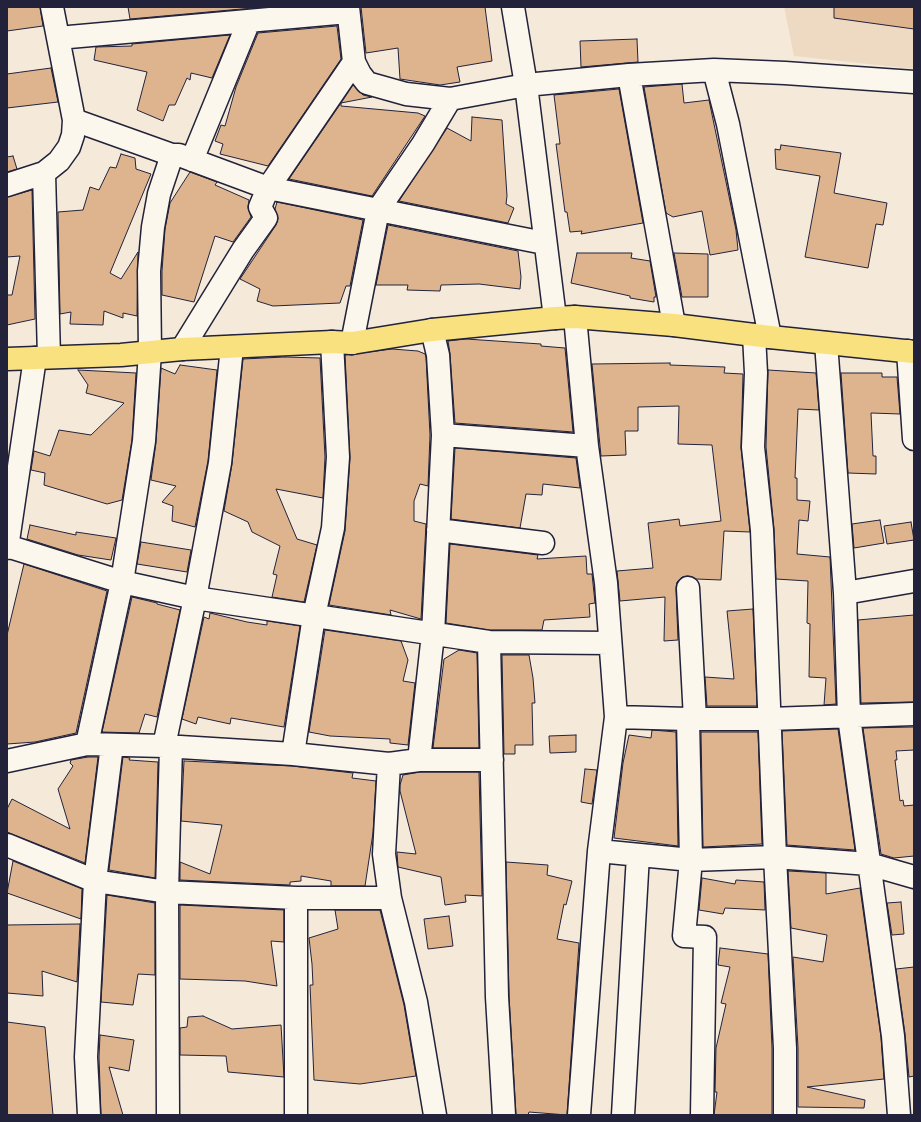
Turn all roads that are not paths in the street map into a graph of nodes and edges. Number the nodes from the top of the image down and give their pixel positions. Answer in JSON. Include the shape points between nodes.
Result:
{"nodes":[{"id":1,"x":52,"y":7,"type":"edge"},
{"id":2,"x":513,"y":7,"type":"edge"},
{"id":3,"x":348,"y":10,"type":"edge"},
{"id":4,"x":248,"y":21,"type":"junction"},
{"id":5,"x":58,"y":38,"type":"junction"},
{"id":6,"x":354,"y":62,"type":"junction"},
{"id":7,"x":714,"y":70,"type":"junction"},
{"id":8,"x":630,"y":75,"type":"junction"},
{"id":9,"x":914,"y":82,"type":"edge"},
{"id":10,"x":526,"y":85,"type":"junction"},
{"id":11,"x":450,"y":100,"type":"junction"},
{"id":12,"x":74,"y":120,"type":"junction"},
{"id":13,"x":182,"y":157,"type":"junction"},
{"id":14,"x":44,"y":173,"type":"junction"},
{"id":15,"x":7,"y":185,"type":"edge"},
{"id":16,"x":268,"y":188,"type":"junction"},
{"id":17,"x":378,"y":210,"type":"junction"},
{"id":18,"x":544,"y":243,"type":"junction"},
{"id":19,"x":565,"y":317,"type":"junction"},
{"id":20,"x":674,"y":325,"type":"junction"},
{"id":21,"x":432,"y":330,"type":"junction"},
{"id":22,"x":762,"y":336,"type":"junction"},
{"id":23,"x":342,"y":342,"type":"junction"},
{"id":24,"x":826,"y":343,"type":"junction"},
{"id":25,"x":232,"y":347,"type":"junction"},
{"id":26,"x":182,"y":349,"type":"junction"},
{"id":27,"x":150,"y":352,"type":"junction"},
{"id":28,"x":911,"y":352,"type":"edge"},
{"id":29,"x":42,"y":358,"type":"junction"},
{"id":30,"x":7,"y":359,"type":"edge"},
{"id":31,"x":443,"y":434,"type":"junction"},
{"id":32,"x":914,"y":439,"type":"edge"},
{"id":33,"x":586,"y":446,"type":"junction"},
{"id":34,"x":438,"y":530,"type":"junction"},
{"id":35,"x":543,"y":543,"type":"dead end"},
{"id":36,"x":7,"y":547,"type":"edge"},
{"id":37,"x":914,"y":581,"type":"edge"},
{"id":38,"x":122,"y":582,"type":"junction"},
{"id":39,"x":688,"y":588,"type":"dead end"},
{"id":40,"x":845,"y":592,"type":"junction"},
{"id":41,"x":195,"y":598,"type":"junction"},
{"id":42,"x":314,"y":616,"type":"junction"},
{"id":43,"x":433,"y":634,"type":"junction"},
{"id":44,"x":489,"y":642,"type":"junction"},
{"id":45,"x":610,"y":643,"type":"junction"},
{"id":46,"x":914,"y":714,"type":"edge"},
{"id":47,"x":616,"y":717,"type":"junction"},
{"id":48,"x":849,"y":717,"type":"junction"},
{"id":49,"x":692,"y":719,"type":"junction"},
{"id":50,"x":769,"y":720,"type":"junction"},
{"id":51,"x":87,"y":744,"type":"junction"},
{"id":52,"x":112,"y":745,"type":"junction"},
{"id":53,"x":167,"y":746,"type":"junction"},
{"id":54,"x":292,"y":754,"type":"junction"},
{"id":55,"x":419,"y":760,"type":"junction"},
{"id":56,"x":492,"y":760,"type":"junction"},
{"id":57,"x":7,"y":761,"type":"edge"},
{"id":58,"x":389,"y":764,"type":"junction"},
{"id":59,"x":7,"y":845,"type":"edge"},
{"id":60,"x":598,"y":851,"type":"junction"},
{"id":61,"x":638,"y":854,"type":"junction"},
{"id":62,"x":775,"y":857,"type":"junction"},
{"id":63,"x":692,"y":860,"type":"junction"},
{"id":64,"x":869,"y":864,"type":"junction"},
{"id":65,"x":914,"y":877,"type":"edge"},
{"id":66,"x":95,"y":881,"type":"junction"},
{"id":67,"x":167,"y":892,"type":"junction"},
{"id":68,"x":296,"y":898,"type":"junction"},
{"id":69,"x":390,"y":898,"type":"junction"},
{"id":70,"x":89,"y":1115,"type":"edge"},
{"id":71,"x":168,"y":1115,"type":"edge"},
{"id":72,"x":296,"y":1115,"type":"edge"},
{"id":73,"x":435,"y":1115,"type":"edge"},
{"id":74,"x":504,"y":1115,"type":"edge"},
{"id":75,"x":579,"y":1115,"type":"edge"},
{"id":76,"x":623,"y":1115,"type":"edge"},
{"id":77,"x":702,"y":1115,"type":"edge"},
{"id":78,"x":785,"y":1115,"type":"edge"},
{"id":79,"x":899,"y":1115,"type":"edge"}],
"edges":[{"from":1,"to":5,"type":"street"},
{"from":2,"to":10,"type":"street"},
{"from":3,"to":4,"type":"street"},
{"from":3,"to":6,"type":"street"},
{"from":4,"to":5,"type":"street"},
{"from":4,"to":13,"type":"street"},
{"from":5,"to":12,"type":"street"},
{"from":6,"to":11,"type":"street","via":[[367,83],[406,94]]},
{"from":6,"to":16,"type":"street"},
{"from":7,"to":8,"type":"street"},
{"from":7,"to":9,"type":"street"},
{"from":7,"to":22,"type":"street","via":[[728,124]]},
{"from":8,"to":10,"type":"street"},
{"from":8,"to":20,"type":"street"},
{"from":10,"to":11,"type":"street"},
{"from":10,"to":18,"type":"street"},
{"from":11,"to":17,"type":"street"},
{"from":12,"to":13,"type":"street"},
{"from":12,"to":14,"type":"street","via":[[68,147],[59,161]]},
{"from":13,"to":16,"type":"street"},
{"from":13,"to":27,"type":"street","via":[[159,194],[153,227],[149,271]]},
{"from":14,"to":15,"type":"street"},
{"from":14,"to":29,"type":"street"},
{"from":16,"to":17,"type":"street"},
{"from":16,"to":26,"type":"street","via":[[260,207],[266,218],[243,250]]},
{"from":17,"to":18,"type":"street"},
{"from":17,"to":23,"type":"street"},
{"from":18,"to":19,"type":"street"},
{"from":19,"to":20,"type":"main road"},
{"from":19,"to":21,"type":"main road"},
{"from":19,"to":33,"type":"street"},
{"from":20,"to":22,"type":"main road"},
{"from":21,"to":23,"type":"main road"},
{"from":21,"to":31,"type":"street","via":[[438,355]]},
{"from":22,"to":24,"type":"main road"},
{"from":22,"to":50,"type":"street","via":[[756,373],[753,447],[762,530]]},
{"from":23,"to":25,"type":"main road"},
{"from":23,"to":42,"type":"street","via":[[333,528]]},
{"from":24,"to":28,"type":"main road"},
{"from":24,"to":40,"type":"street"},
{"from":25,"to":26,"type":"main road"},
{"from":25,"to":41,"type":"street","via":[[220,463]]},
{"from":26,"to":27,"type":"main road"},
{"from":27,"to":29,"type":"main road"},
{"from":27,"to":38,"type":"street","via":[[144,441]]},
{"from":28,"to":32,"type":"street"},
{"from":29,"to":30,"type":"main road"},
{"from":29,"to":36,"type":"street"},
{"from":31,"to":33,"type":"street"},
{"from":31,"to":34,"type":"street"},
{"from":33,"to":45,"type":"street","via":[[606,583]]},
{"from":34,"to":35,"type":"street"},
{"from":34,"to":43,"type":"street"},
{"from":36,"to":38,"type":"street"},
{"from":37,"to":40,"type":"street"},
{"from":38,"to":41,"type":"street"},
{"from":38,"to":51,"type":"street"},
{"from":39,"to":49,"type":"street"},
{"from":40,"to":48,"type":"street"},
{"from":41,"to":42,"type":"street"},
{"from":41,"to":53,"type":"street"},
{"from":42,"to":43,"type":"street"},
{"from":42,"to":54,"type":"street"},
{"from":43,"to":44,"type":"street"},
{"from":43,"to":55,"type":"street"},
{"from":44,"to":45,"type":"street"},
{"from":44,"to":56,"type":"street"},
{"from":45,"to":47,"type":"street"},
{"from":46,"to":48,"type":"street"},
{"from":47,"to":49,"type":"street"},
{"from":47,"to":60,"type":"street"},
{"from":48,"to":50,"type":"street"},
{"from":48,"to":64,"type":"street"},
{"from":49,"to":50,"type":"street"},
{"from":49,"to":63,"type":"street"},
{"from":50,"to":62,"type":"street"},
{"from":51,"to":52,"type":"street"},
{"from":51,"to":57,"type":"street"},
{"from":52,"to":53,"type":"street"},
{"from":52,"to":66,"type":"street"},
{"from":53,"to":54,"type":"street"},
{"from":53,"to":67,"type":"street"},
{"from":54,"to":58,"type":"street"},
{"from":55,"to":56,"type":"street"},
{"from":55,"to":58,"type":"street"},
{"from":56,"to":74,"type":"street","via":[[497,997]]},
{"from":58,"to":69,"type":"street","via":[[384,854]]},
{"from":59,"to":66,"type":"street"},
{"from":60,"to":61,"type":"street"},
{"from":60,"to":75,"type":"street"},
{"from":61,"to":63,"type":"street"},
{"from":61,"to":76,"type":"street"},
{"from":62,"to":63,"type":"street"},
{"from":62,"to":64,"type":"street"},
{"from":62,"to":78,"type":"street","via":[[785,1048]]},
{"from":63,"to":77,"type":"street","via":[[684,936],[705,937]]},
{"from":64,"to":65,"type":"street"},
{"from":64,"to":79,"type":"street","via":[[893,1036]]},
{"from":66,"to":67,"type":"street"},
{"from":66,"to":70,"type":"street","via":[[86,1057]]},
{"from":67,"to":68,"type":"street"},
{"from":67,"to":71,"type":"street"},
{"from":68,"to":69,"type":"street"},
{"from":68,"to":72,"type":"street"},
{"from":69,"to":73,"type":"street","via":[[416,1002]]}]}
